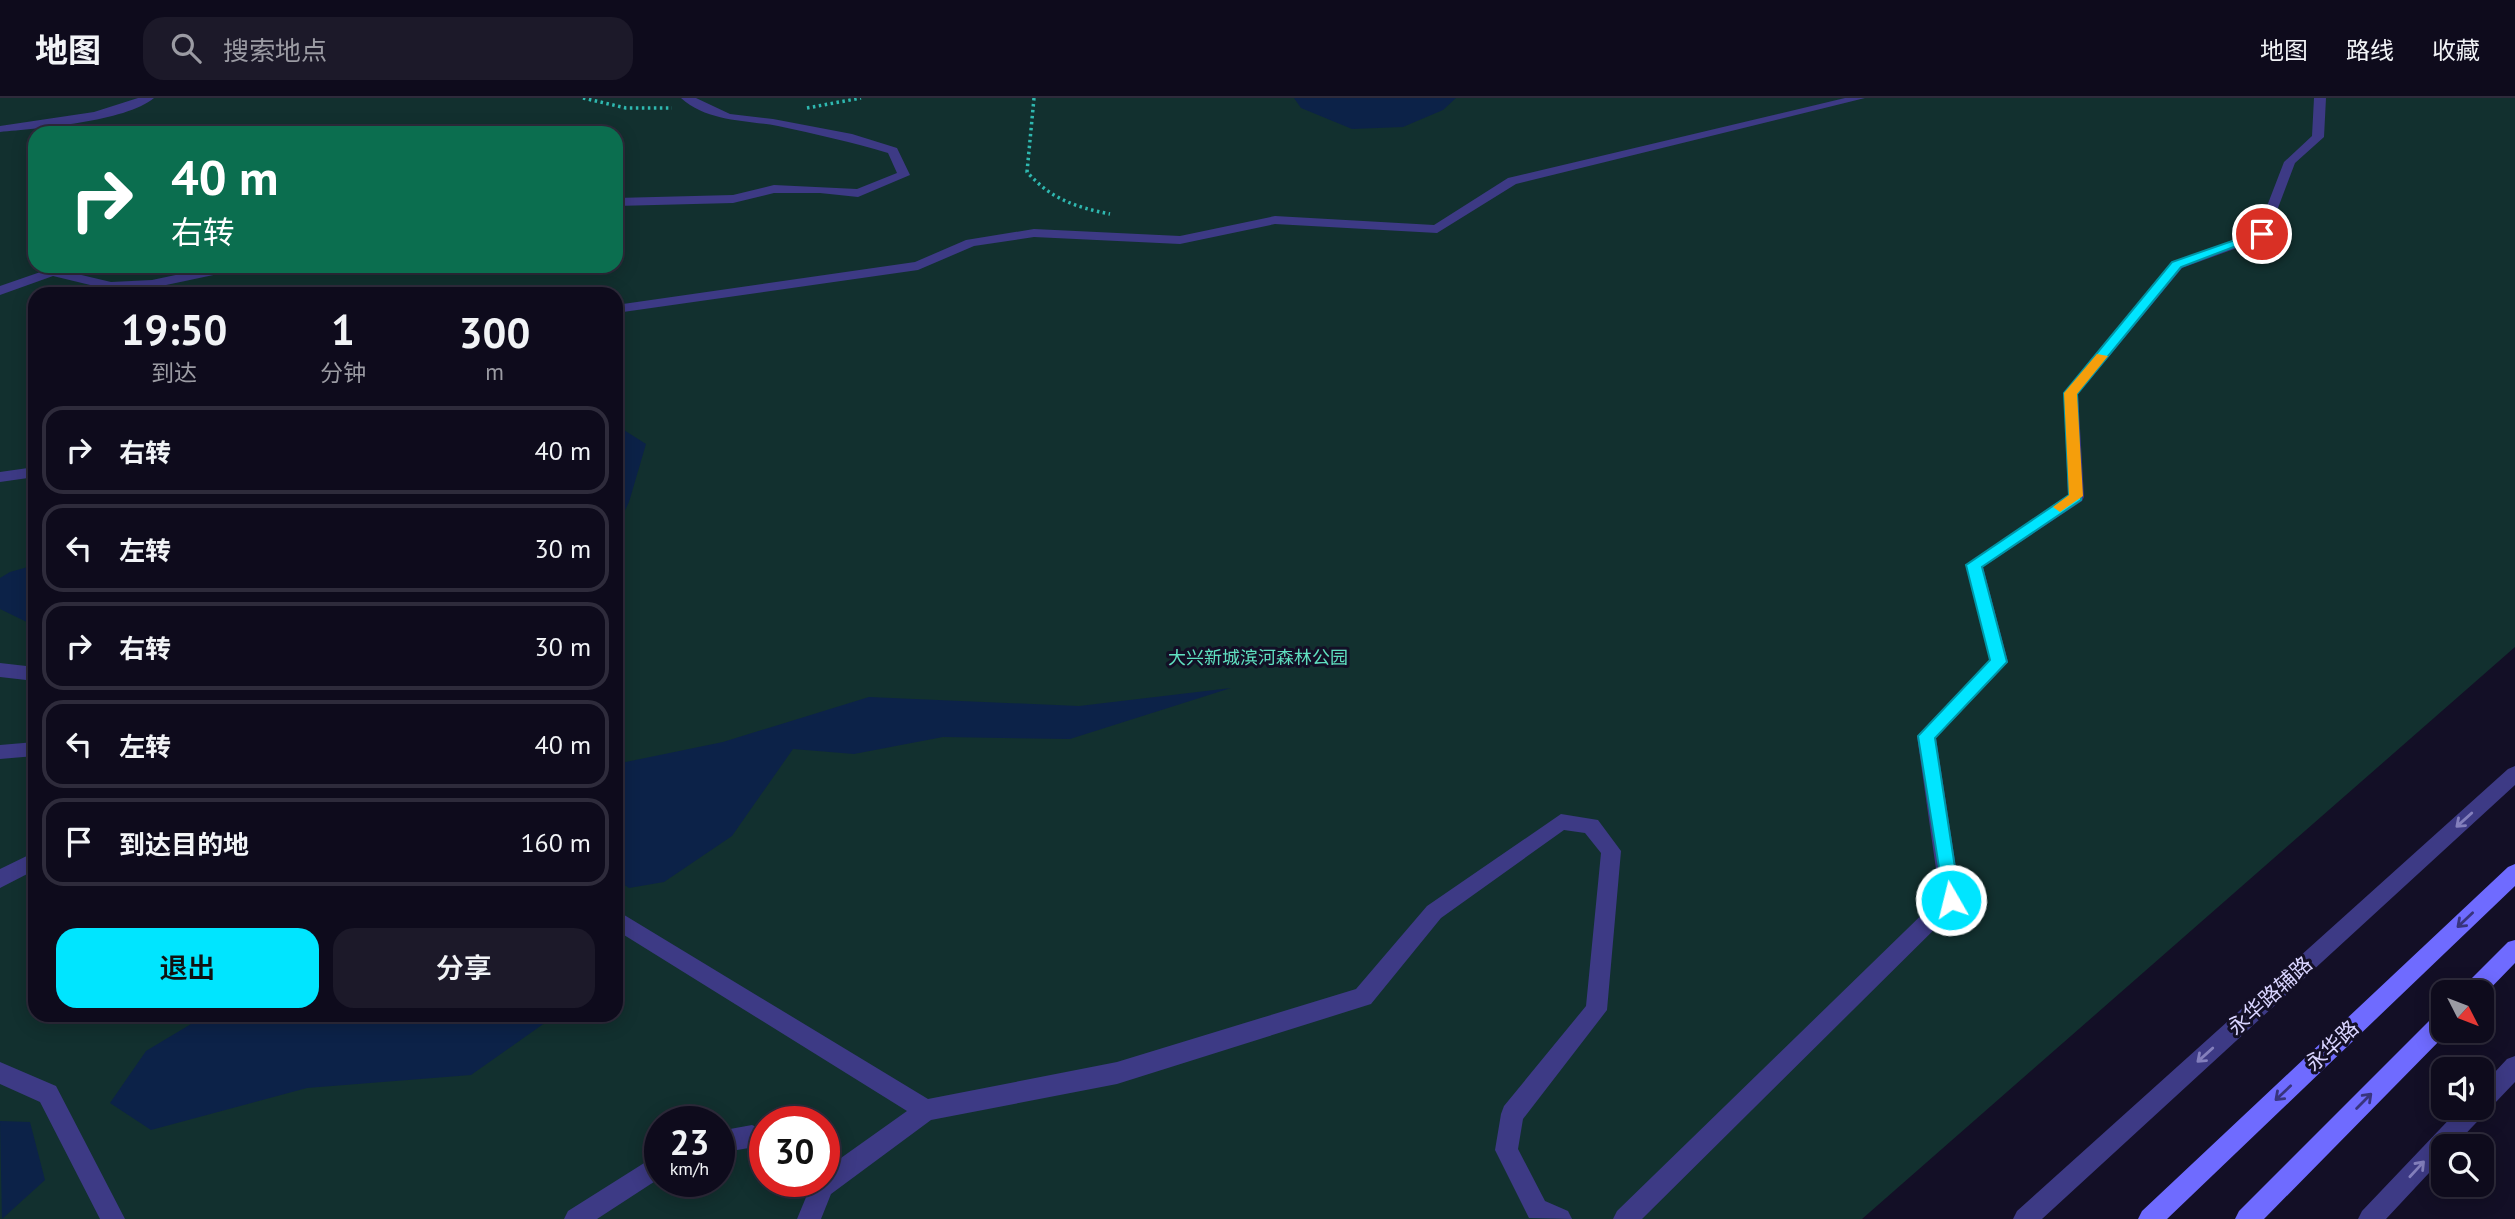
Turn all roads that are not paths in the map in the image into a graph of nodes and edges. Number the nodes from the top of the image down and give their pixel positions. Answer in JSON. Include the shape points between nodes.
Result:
{"nodes":[{"id":1,"x":148,"y":98,"type":"edge"},
{"id":2,"x":687,"y":98,"type":"edge"},
{"id":3,"x":1859,"y":98,"type":"edge"},
{"id":4,"x":2320,"y":98,"type":"edge"},
{"id":5,"x":0,"y":129,"type":"edge"},
{"id":6,"x":623,"y":202,"type":"edge"},
{"id":7,"x":49,"y":273,"type":"edge"},
{"id":8,"x":56,"y":273,"type":"edge"},
{"id":9,"x":204,"y":273,"type":"edge"},
{"id":10,"x":0,"y":291,"type":"edge"},
{"id":11,"x":623,"y":308,"type":"edge"},
{"id":12,"x":28,"y":473,"type":"edge"},
{"id":13,"x":0,"y":477,"type":"edge"},
{"id":14,"x":0,"y":670,"type":"edge"},
{"id":15,"x":28,"y":673,"type":"edge"},
{"id":16,"x":28,"y":750,"type":"edge"},
{"id":17,"x":0,"y":752,"type":"edge"},
{"id":18,"x":2515,"y":774,"type":"edge"},
{"id":19,"x":28,"y":864,"type":"edge"},
{"id":20,"x":2515,"y":873,"type":"edge"},
{"id":21,"x":0,"y":878,"type":"edge"},
{"id":22,"x":623,"y":923,"type":"edge"},
{"id":23,"x":2515,"y":949,"type":"edge"},
{"id":24,"x":2484,"y":980,"type":"edge"},
{"id":25,"x":2431,"y":1034,"type":"edge"},
{"id":26,"x":2515,"y":1066,"type":"edge"},
{"id":27,"x":0,"y":1073,"type":"edge"},
{"id":28,"x":2494,"y":1088,"type":"edge"},
{"id":29,"x":926,"y":1110,"type":"junction"},
{"id":30,"x":2464,"y":1120,"type":"edge"},
{"id":31,"x":840,"y":1169,"type":"edge"},
{"id":32,"x":644,"y":1174,"type":"edge"},
{"id":33,"x":815,"y":1197,"type":"edge"},
{"id":34,"x":113,"y":1219,"type":"edge"},
{"id":35,"x":576,"y":1219,"type":"edge"},
{"id":36,"x":809,"y":1219,"type":"edge"},
{"id":37,"x":1560,"y":1219,"type":"edge"},
{"id":38,"x":1625,"y":1219,"type":"edge"},
{"id":39,"x":2025,"y":1219,"type":"edge"},
{"id":40,"x":2150,"y":1219,"type":"edge"},
{"id":41,"x":2247,"y":1219,"type":"edge"},
{"id":42,"x":2370,"y":1219,"type":"edge"}],
"edges":[{"from":1,"to":5,"type":"street","via":[[63,122]]},
{"from":2,"to":6,"type":"street","via":[[727,117],[839,135],[892,151],[904,174],[858,193],[774,190],[733,199]]},
{"from":3,"to":11,"type":"street","via":[[1512,181],[1437,229],[1275,219],[1180,240],[1034,233],[971,243],[918,266]]},
{"from":4,"to":38,"type":"street","via":[[2318,137],[2290,162],[2262,234],[2176,265],[2071,393],[2076,496],[1974,565],[1999,662],[1926,736],[1951,900]]},
{"from":7,"to":10,"type":"street"},
{"from":8,"to":9,"type":"street","via":[[111,286],[152,284]]},
{"from":12,"to":13,"type":"street"},
{"from":14,"to":15,"type":"street"},
{"from":16,"to":17,"type":"street"},
{"from":18,"to":39,"type":"street","name":"永华路辅路","one_way":true},
{"from":19,"to":21,"type":"street"},
{"from":20,"to":40,"type":"main road","name":"永华路","one_way":true},
{"from":22,"to":29,"type":"street"},
{"from":23,"to":24,"type":"main road"},
{"from":41,"to":25,"type":"main road","one_way":true},
{"from":26,"to":28,"type":"street"},
{"from":27,"to":34,"type":"street","via":[[48,1094]]},
{"from":29,"to":31,"type":"street"},
{"from":29,"to":37,"type":"street","via":[[1117,1073],[1363,997],[1434,912],[1561,822],[1591,826],[1611,851],[1597,1010],[1512,1114],[1506,1150],[1537,1210]]},
{"from":42,"to":30,"type":"street","one_way":true},
{"from":32,"to":35,"type":"street"},
{"from":33,"to":36,"type":"street"}]}
